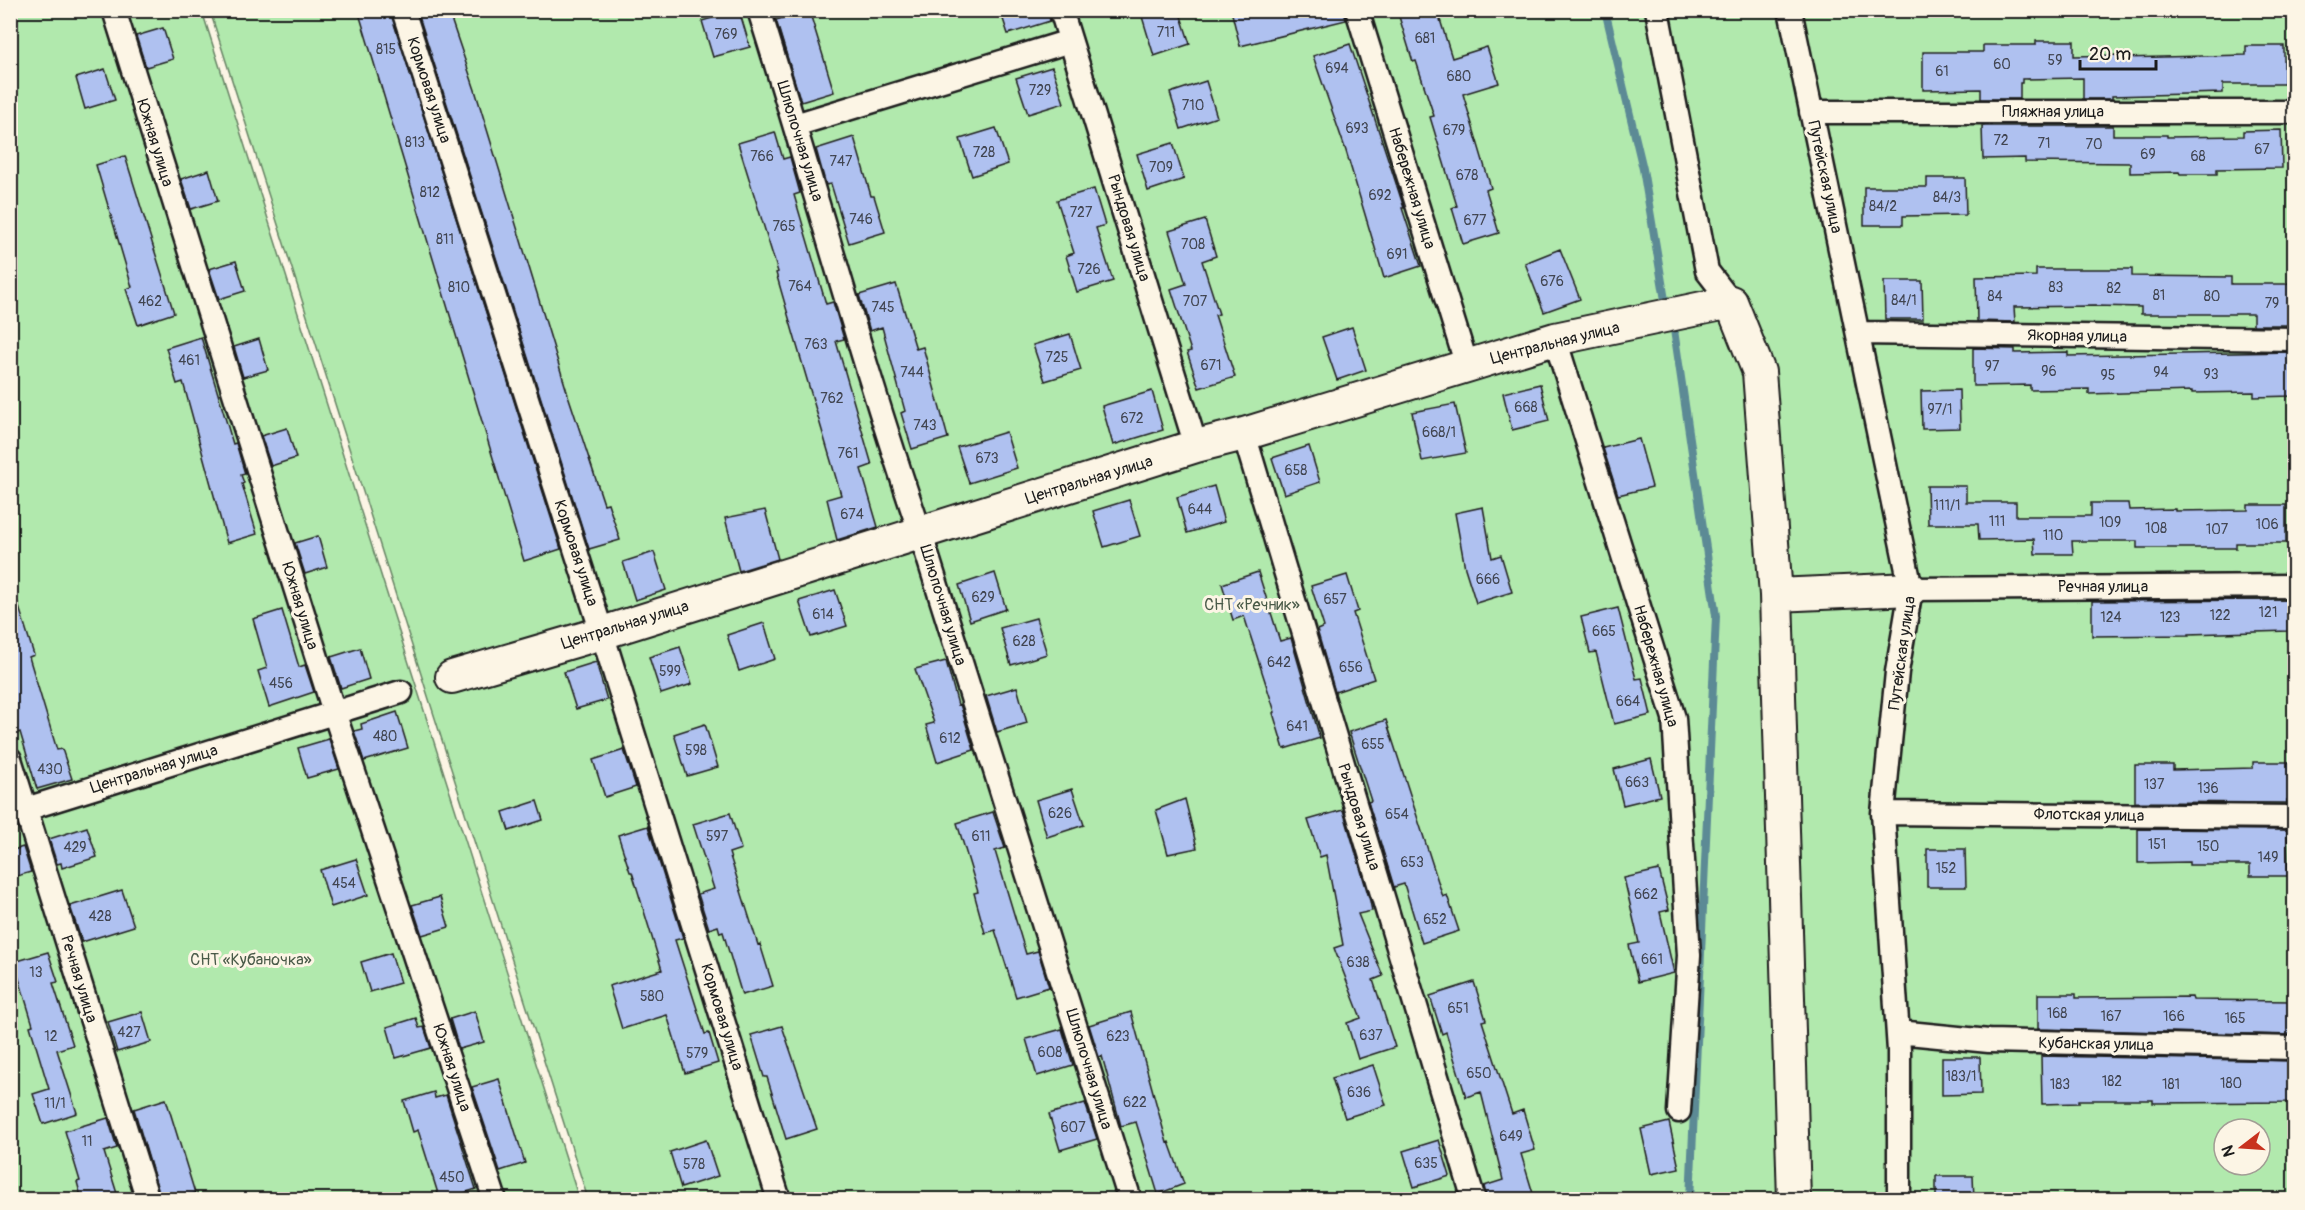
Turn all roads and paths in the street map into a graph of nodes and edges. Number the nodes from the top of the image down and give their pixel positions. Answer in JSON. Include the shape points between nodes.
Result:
{"nodes":[{"id":1,"x":114,"y":10,"type":"edge"},
{"id":2,"x":403,"y":10,"type":"edge"},
{"id":3,"x":759,"y":10,"type":"edge"},
{"id":4,"x":1061,"y":10,"type":"edge"},
{"id":5,"x":1357,"y":10,"type":"edge"},
{"id":6,"x":1657,"y":10,"type":"edge"},
{"id":7,"x":1790,"y":10,"type":"edge"},
{"id":8,"x":1070,"y":41,"type":"junction"},
{"id":9,"x":1811,"y":112,"type":"junction"},
{"id":10,"x":2295,"y":112,"type":"edge"},
{"id":11,"x":795,"y":125,"type":"junction"},
{"id":12,"x":1731,"y":302,"type":"junction"},
{"id":13,"x":1859,"y":333,"type":"junction"},
{"id":14,"x":1556,"y":339,"type":"junction"},
{"id":15,"x":2295,"y":339,"type":"edge"},
{"id":16,"x":1467,"y":366,"type":"junction"},
{"id":17,"x":1244,"y":434,"type":"junction"},
{"id":18,"x":1196,"y":446,"type":"junction"},
{"id":19,"x":920,"y":532,"type":"junction"},
{"id":20,"x":2295,"y":586,"type":"edge"},
{"id":21,"x":1911,"y":589,"type":"junction"},
{"id":22,"x":1776,"y":595,"type":"junction"},
{"id":23,"x":602,"y":633,"type":"junction"},
{"id":24,"x":452,"y":677,"type":"dead end"},
{"id":25,"x":401,"y":692,"type":"dead end"},
{"id":26,"x":334,"y":712,"type":"junction"},
{"id":27,"x":10,"y":759,"type":"edge"},
{"id":28,"x":18,"y":811,"type":"edge"},
{"id":29,"x":1883,"y":813,"type":"junction"},
{"id":30,"x":2295,"y":817,"type":"edge"},
{"id":31,"x":1898,"y":1032,"type":"junction"},
{"id":32,"x":2295,"y":1048,"type":"edge"},
{"id":33,"x":1679,"y":1112,"type":"dead end"},
{"id":34,"x":148,"y":1200,"type":"edge"},
{"id":35,"x":495,"y":1200,"type":"edge"},
{"id":36,"x":779,"y":1200,"type":"edge"},
{"id":37,"x":1130,"y":1200,"type":"edge"},
{"id":38,"x":1474,"y":1200,"type":"edge"},
{"id":39,"x":1794,"y":1200,"type":"edge"},
{"id":40,"x":1899,"y":1200,"type":"edge"}],
"edges":[{"from":1,"to":26,"type":"street","name":"Южная улица"},
{"from":2,"to":23,"type":"street","name":"Кормовая улица"},
{"from":3,"to":11,"type":"street","name":"Шлюпочная улица"},
{"from":4,"to":8,"type":"street","name":"Рындовая улица"},
{"from":5,"to":16,"type":"street","name":"Набережная улица"},
{"from":6,"to":12,"type":"street","via":[[1707,271]]},
{"from":7,"to":9,"type":"street","name":"Путейская улица"},
{"from":8,"to":11,"type":"street"},
{"from":8,"to":18,"type":"street","name":"Рындовая улица"},
{"from":9,"to":10,"type":"street","name":"Пляжная улица"},
{"from":9,"to":13,"type":"street","name":"Путейская улица"},
{"from":11,"to":19,"type":"street","name":"Шлюпочная улица"},
{"from":12,"to":14,"type":"street","name":"Центральная улица"},
{"from":12,"to":22,"type":"street","via":[[1759,372]]},
{"from":13,"to":15,"type":"street","name":"Якорная улица"},
{"from":13,"to":21,"type":"street","name":"Путейская улица"},
{"from":14,"to":16,"type":"street","name":"Центральная улица"},
{"from":14,"to":33,"type":"street","name":"Набережная улица","via":[[1674,718],[1689,955]]},
{"from":16,"to":17,"type":"street","name":"Центральная улица"},
{"from":17,"to":18,"type":"street","name":"Центральная улица"},
{"from":17,"to":38,"type":"street","name":"Рындовая улица"},
{"from":18,"to":19,"type":"street","name":"Центральная улица"},
{"from":19,"to":23,"type":"street","name":"Центральная улица"},
{"from":19,"to":37,"type":"street","name":"Шлюпочная улица"},
{"from":20,"to":21,"type":"street","name":"Речная улица"},
{"from":21,"to":22,"type":"street"},
{"from":21,"to":29,"type":"street","name":"Путейская улица","via":[[1897,672]]},
{"from":22,"to":39,"type":"street"},
{"from":23,"to":24,"type":"street","name":"Центральная улица"},
{"from":23,"to":36,"type":"street","name":"Кормовая улица"},
{"from":25,"to":26,"type":"street","name":"Центральная улица"},
{"from":26,"to":28,"type":"street","name":"Центральная улица"},
{"from":26,"to":35,"type":"street","name":"Южная улица"},
{"from":27,"to":28,"type":"street","name":"Речная улица"},
{"from":28,"to":34,"type":"street","name":"Речная улица"},
{"from":29,"to":30,"type":"street","name":"Флотская улица"},
{"from":29,"to":31,"type":"street","name":"Путейская улица"},
{"from":31,"to":32,"type":"street","name":"Кубанская улица","via":[[1989,1041]]},
{"from":31,"to":40,"type":"street","name":"Путейская улица"}]}
